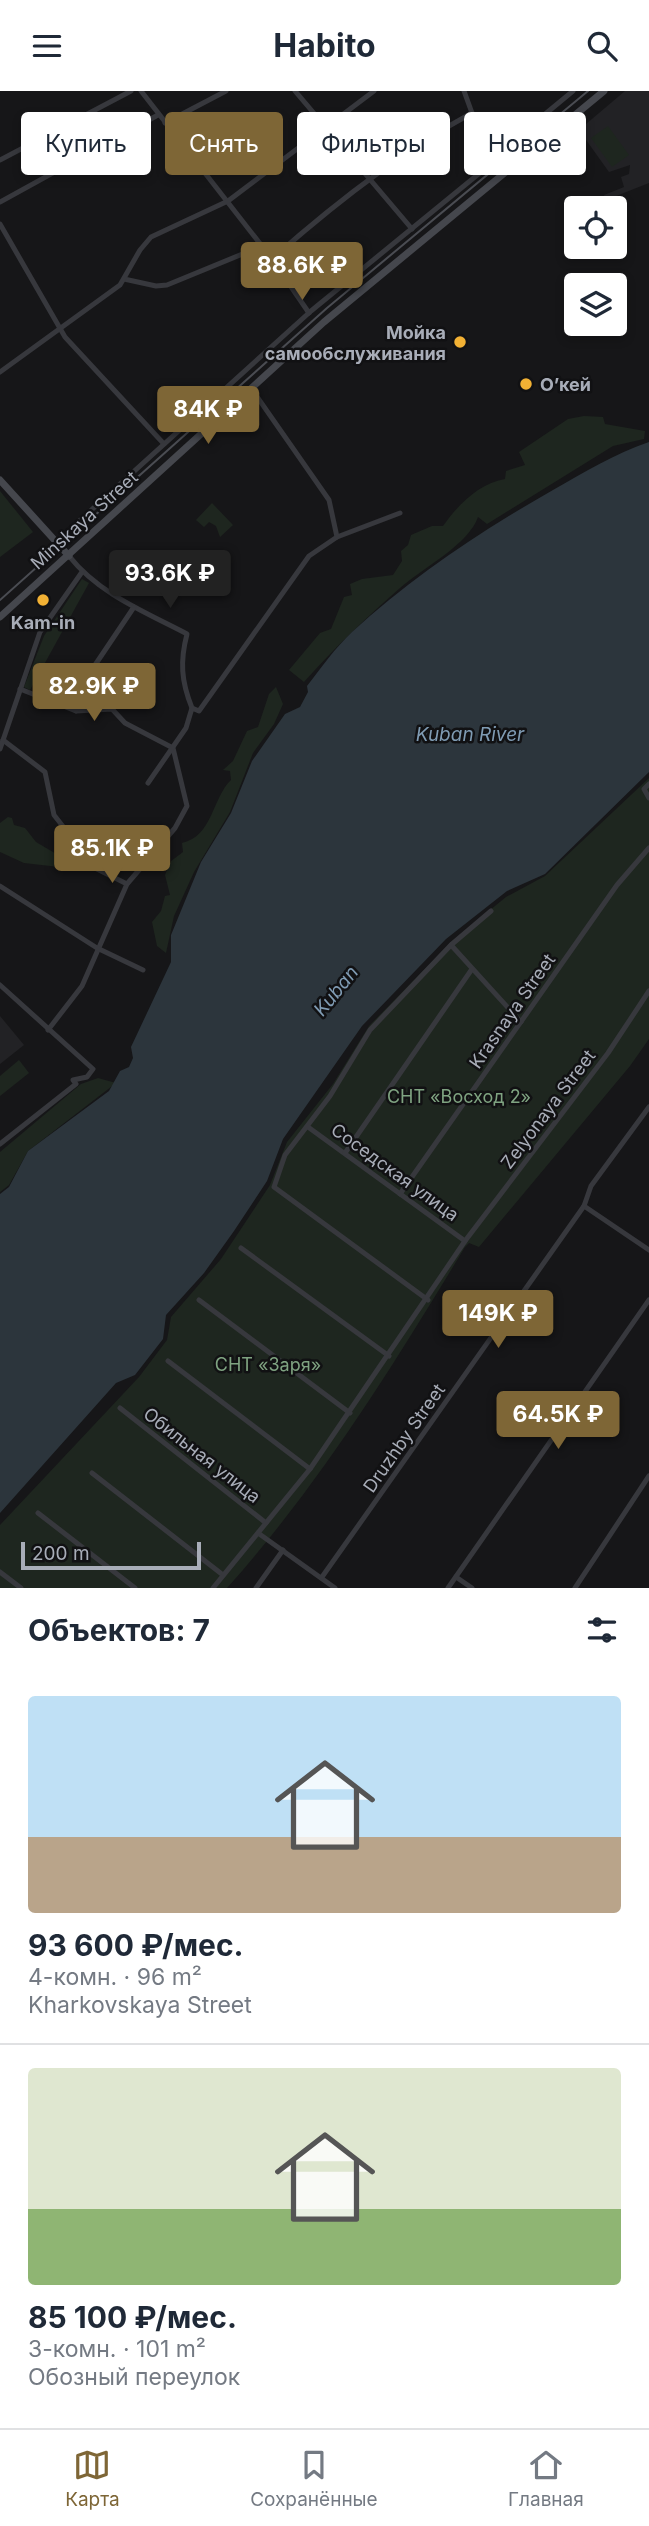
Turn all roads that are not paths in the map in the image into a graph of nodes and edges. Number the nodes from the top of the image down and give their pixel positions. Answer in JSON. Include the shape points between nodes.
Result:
{"nodes":[{"id":1,"x":131,"y":91,"type":"edge"},
{"id":2,"x":141,"y":91,"type":"edge"},
{"id":3,"x":226,"y":91,"type":"edge"},
{"id":4,"x":295,"y":91,"type":"edge"},
{"id":5,"x":374,"y":91,"type":"edge"},
{"id":6,"x":464,"y":91,"type":"edge"},
{"id":7,"x":573,"y":91,"type":"edge"},
{"id":8,"x":604,"y":91,"type":"edge"},
{"id":9,"x":186,"y":112,"type":"edge"},
{"id":10,"x":314,"y":112,"type":"edge"},
{"id":11,"x":345,"y":112,"type":"edge"},
{"id":12,"x":472,"y":112,"type":"edge"},
{"id":13,"x":548,"y":112,"type":"edge"},
{"id":14,"x":159,"y":115,"type":"junction"},
{"id":15,"x":464,"y":117,"type":"edge"},
{"id":16,"x":165,"y":123,"type":"edge"},
{"id":17,"x":297,"y":148,"type":"edge"},
{"id":18,"x":0,"y":160,"type":"edge"},
{"id":19,"x":207,"y":175,"type":"edge"},
{"id":20,"x":365,"y":175,"type":"edge"},
{"id":21,"x":477,"y":175,"type":"edge"},
{"id":22,"x":370,"y":181,"type":"junction"},
{"id":23,"x":228,"y":201,"type":"junction"},
{"id":24,"x":0,"y":202,"type":"edge"},
{"id":25,"x":0,"y":224,"type":"edge"},
{"id":26,"x":412,"y":229,"type":"junction"},
{"id":27,"x":262,"y":246,"type":"junction"},
{"id":28,"x":272,"y":259,"type":"junction"},
{"id":29,"x":124,"y":278,"type":"junction"},
{"id":30,"x":309,"y":313,"type":"junction"},
{"id":31,"x":61,"y":327,"type":"junction"},
{"id":32,"x":0,"y":372,"type":"edge"},
{"id":33,"x":251,"y":388,"type":"junction"},
{"id":34,"x":164,"y":444,"type":"junction"},
{"id":35,"x":0,"y":480,"type":"edge"},
{"id":36,"x":400,"y":513,"type":"dead end"},
{"id":37,"x":337,"y":537,"type":"junction"},
{"id":38,"x":57,"y":542,"type":"junction"},
{"id":39,"x":69,"y":556,"type":"junction"},
{"id":40,"x":82,"y":572,"type":"junction"},
{"id":41,"x":134,"y":607,"type":"junction"},
{"id":42,"x":0,"y":617,"type":"edge"},
{"id":43,"x":20,"y":689,"type":"junction"},
{"id":44,"x":192,"y":708,"type":"junction"},
{"id":45,"x":76,"y":711,"type":"junction"},
{"id":46,"x":3,"y":740,"type":"junction"},
{"id":47,"x":173,"y":747,"type":"junction"},
{"id":48,"x":0,"y":749,"type":"edge"},
{"id":49,"x":148,"y":783,"type":"dead end"},
{"id":50,"x":646,"y":787,"type":"edge"},
{"id":51,"x":649,"y":798,"type":"edge"},
{"id":52,"x":649,"y":848,"type":"edge"},
{"id":53,"x":127,"y":884,"type":"junction"},
{"id":54,"x":0,"y":886,"type":"edge"},
{"id":55,"x":491,"y":911,"type":"dead end"},
{"id":56,"x":451,"y":945,"type":"junction"},
{"id":57,"x":97,"y":948,"type":"junction"},
{"id":58,"x":472,"y":969,"type":"junction"},
{"id":59,"x":143,"y":970,"type":"dead end"},
{"id":60,"x":0,"y":985,"type":"edge"},
{"id":61,"x":649,"y":991,"type":"edge"},
{"id":62,"x":521,"y":1022,"type":"junction"},
{"id":63,"x":48,"y":1030,"type":"junction"},
{"id":64,"x":649,"y":1107,"type":"edge"},
{"id":65,"x":308,"y":1127,"type":"junction"},
{"id":66,"x":0,"y":1144,"type":"edge"},
{"id":67,"x":345,"y":1153,"type":"junction"},
{"id":68,"x":400,"y":1194,"type":"junction"},
{"id":69,"x":584,"y":1206,"type":"junction"},
{"id":70,"x":465,"y":1241,"type":"junction"},
{"id":71,"x":242,"y":1248,"type":"dead end"},
{"id":72,"x":649,"y":1250,"type":"edge"},
{"id":73,"x":199,"y":1300,"type":"dead end"},
{"id":74,"x":428,"y":1300,"type":"junction"},
{"id":75,"x":649,"y":1300,"type":"edge"},
{"id":76,"x":389,"y":1356,"type":"junction"},
{"id":77,"x":168,"y":1361,"type":"dead end"},
{"id":78,"x":120,"y":1408,"type":"dead end"},
{"id":79,"x":350,"y":1413,"type":"junction"},
{"id":80,"x":310,"y":1469,"type":"junction"},
{"id":81,"x":92,"y":1473,"type":"dead end"},
{"id":82,"x":649,"y":1476,"type":"edge"},
{"id":83,"x":38,"y":1513,"type":"dead end"},
{"id":84,"x":266,"y":1523,"type":"junction"},
{"id":85,"x":258,"y":1533,"type":"junction"},
{"id":86,"x":283,"y":1551,"type":"junction"},
{"id":87,"x":0,"y":1572,"type":"edge"},
{"id":88,"x":223,"y":1575,"type":"junction"},
{"id":89,"x":322,"y":1577,"type":"junction"},
{"id":90,"x":456,"y":1577,"type":"junction"},
{"id":91,"x":21,"y":1588,"type":"edge"},
{"id":92,"x":135,"y":1588,"type":"edge"},
{"id":93,"x":213,"y":1588,"type":"edge"},
{"id":94,"x":257,"y":1588,"type":"edge"},
{"id":95,"x":335,"y":1588,"type":"edge"},
{"id":96,"x":448,"y":1588,"type":"edge"},
{"id":97,"x":472,"y":1588,"type":"edge"},
{"id":98,"x":575,"y":1588,"type":"edge"}],
"edges":[{"from":1,"to":18,"type":"street"},
{"from":2,"to":14,"type":"street"},
{"from":3,"to":9,"type":"street"},
{"from":4,"to":10,"type":"street"},
{"from":5,"to":11,"type":"street"},
{"from":6,"to":12,"type":"street"},
{"from":7,"to":13,"type":"street","name":"Minskaya Street"},
{"from":8,"to":33,"type":"main road","name":"Minskaya Street","via":[[324,322]]},
{"from":14,"to":16,"type":"street"},
{"from":14,"to":24,"type":"street"},
{"from":15,"to":22,"type":"street"},
{"from":17,"to":23,"type":"street"},
{"from":19,"to":23,"type":"street"},
{"from":20,"to":22,"type":"street"},
{"from":21,"to":26,"type":"street","name":"Minskaya Street"},
{"from":22,"to":26,"type":"street"},
{"from":22,"to":28,"type":"street"},
{"from":23,"to":27,"type":"street"},
{"from":23,"to":29,"type":"street","via":[[151,237]]},
{"from":25,"to":31,"type":"street"},
{"from":26,"to":30,"type":"street","name":"Minskaya Street"},
{"from":27,"to":28,"type":"street"},
{"from":27,"to":29,"type":"street","via":[[167,285]]},
{"from":28,"to":30,"type":"street"},
{"from":29,"to":31,"type":"street","via":[[105,298]]},
{"from":30,"to":34,"type":"street","name":"Minskaya Street"},
{"from":31,"to":32,"type":"street"},
{"from":31,"to":34,"type":"street","via":[[65,337]]},
{"from":33,"to":37,"type":"street","via":[[329,500]]},
{"from":33,"to":39,"type":"main road","name":"Minskaya Street"},
{"from":34,"to":38,"type":"street","name":"Minskaya Street"},
{"from":35,"to":38,"type":"main road"},
{"from":36,"to":37,"type":"street"},
{"from":37,"to":44,"type":"street","via":[[309,555],[199,711]]},
{"from":38,"to":39,"type":"main road"},
{"from":39,"to":40,"type":"street"},
{"from":39,"to":42,"type":"main road","name":"Minskaya Street"},
{"from":40,"to":41,"type":"street"},
{"from":40,"to":43,"type":"street","via":[[40,632]]},
{"from":41,"to":44,"type":"street","via":[[187,634],[180,660]]},
{"from":41,"to":45,"type":"street","via":[[89,674]]},
{"from":43,"to":45,"type":"street"},
{"from":43,"to":46,"type":"street"},
{"from":44,"to":47,"type":"street"},
{"from":45,"to":47,"type":"street","via":[[112,709],[125,723]]},
{"from":46,"to":48,"type":"street"},
{"from":46,"to":53,"type":"street","via":[[45,772],[54,815],[65,829],[75,858]]},
{"from":47,"to":49,"type":"street"},
{"from":47,"to":53,"type":"street","via":[[187,806],[175,828]]},
{"from":50,"to":51,"type":"street"},
{"from":52,"to":62,"type":"street","name":"Krasnaya Street","via":[[617,885]]},
{"from":53,"to":57,"type":"street"},
{"from":54,"to":57,"type":"street"},
{"from":55,"to":56,"type":"street"},
{"from":56,"to":58,"type":"street"},
{"from":56,"to":65,"type":"street","via":[[370,1030]]},
{"from":57,"to":59,"type":"street"},
{"from":57,"to":63,"type":"street","via":[[82,986]]},
{"from":58,"to":62,"type":"street"},
{"from":58,"to":67,"type":"street"},
{"from":60,"to":63,"type":"street"},
{"from":61,"to":70,"type":"street","name":"Zelyonaya Street","via":[[608,1053]]},
{"from":62,"to":68,"type":"street","name":"Krasnaya Street"},
{"from":63,"to":66,"type":"street","via":[[91,1067],[90,1075],[73,1080],[76,1084]]},
{"from":64,"to":69,"type":"street","name":"Druzhby Street","via":[[591,1186]]},
{"from":65,"to":67,"type":"street","name":"Соседская улица"},
{"from":65,"to":74,"type":"street","via":[[285,1155],[274,1187]]},
{"from":67,"to":68,"type":"street","name":"Соседская улица"},
{"from":68,"to":70,"type":"street","name":"Соседская улица"},
{"from":69,"to":72,"type":"street"},
{"from":69,"to":89,"type":"street","name":"Druzhby Street"},
{"from":70,"to":74,"type":"street","name":"Zelyonaya Street"},
{"from":71,"to":76,"type":"street"},
{"from":73,"to":79,"type":"street"},
{"from":74,"to":76,"type":"street","name":"Zelyonaya Street"},
{"from":75,"to":90,"type":"street"},
{"from":76,"to":79,"type":"street","name":"Zelyonaya Street"},
{"from":77,"to":80,"type":"street"},
{"from":78,"to":84,"type":"street","name":"Обильная улица"},
{"from":79,"to":80,"type":"street","name":"Zelyonaya Street"},
{"from":80,"to":84,"type":"street","name":"Zelyonaya Street"},
{"from":81,"to":88,"type":"street"},
{"from":82,"to":98,"type":"street"},
{"from":83,"to":92,"type":"street"},
{"from":84,"to":85,"type":"street","name":"Zelyonaya Street"},
{"from":85,"to":86,"type":"street"},
{"from":85,"to":88,"type":"street","name":"Zelyonaya Street"},
{"from":86,"to":89,"type":"street"},
{"from":86,"to":94,"type":"street"},
{"from":87,"to":91,"type":"street"},
{"from":88,"to":93,"type":"street","name":"Zelyonaya Street"},
{"from":89,"to":95,"type":"street"},
{"from":90,"to":96,"type":"street"},
{"from":90,"to":97,"type":"street"}]}
